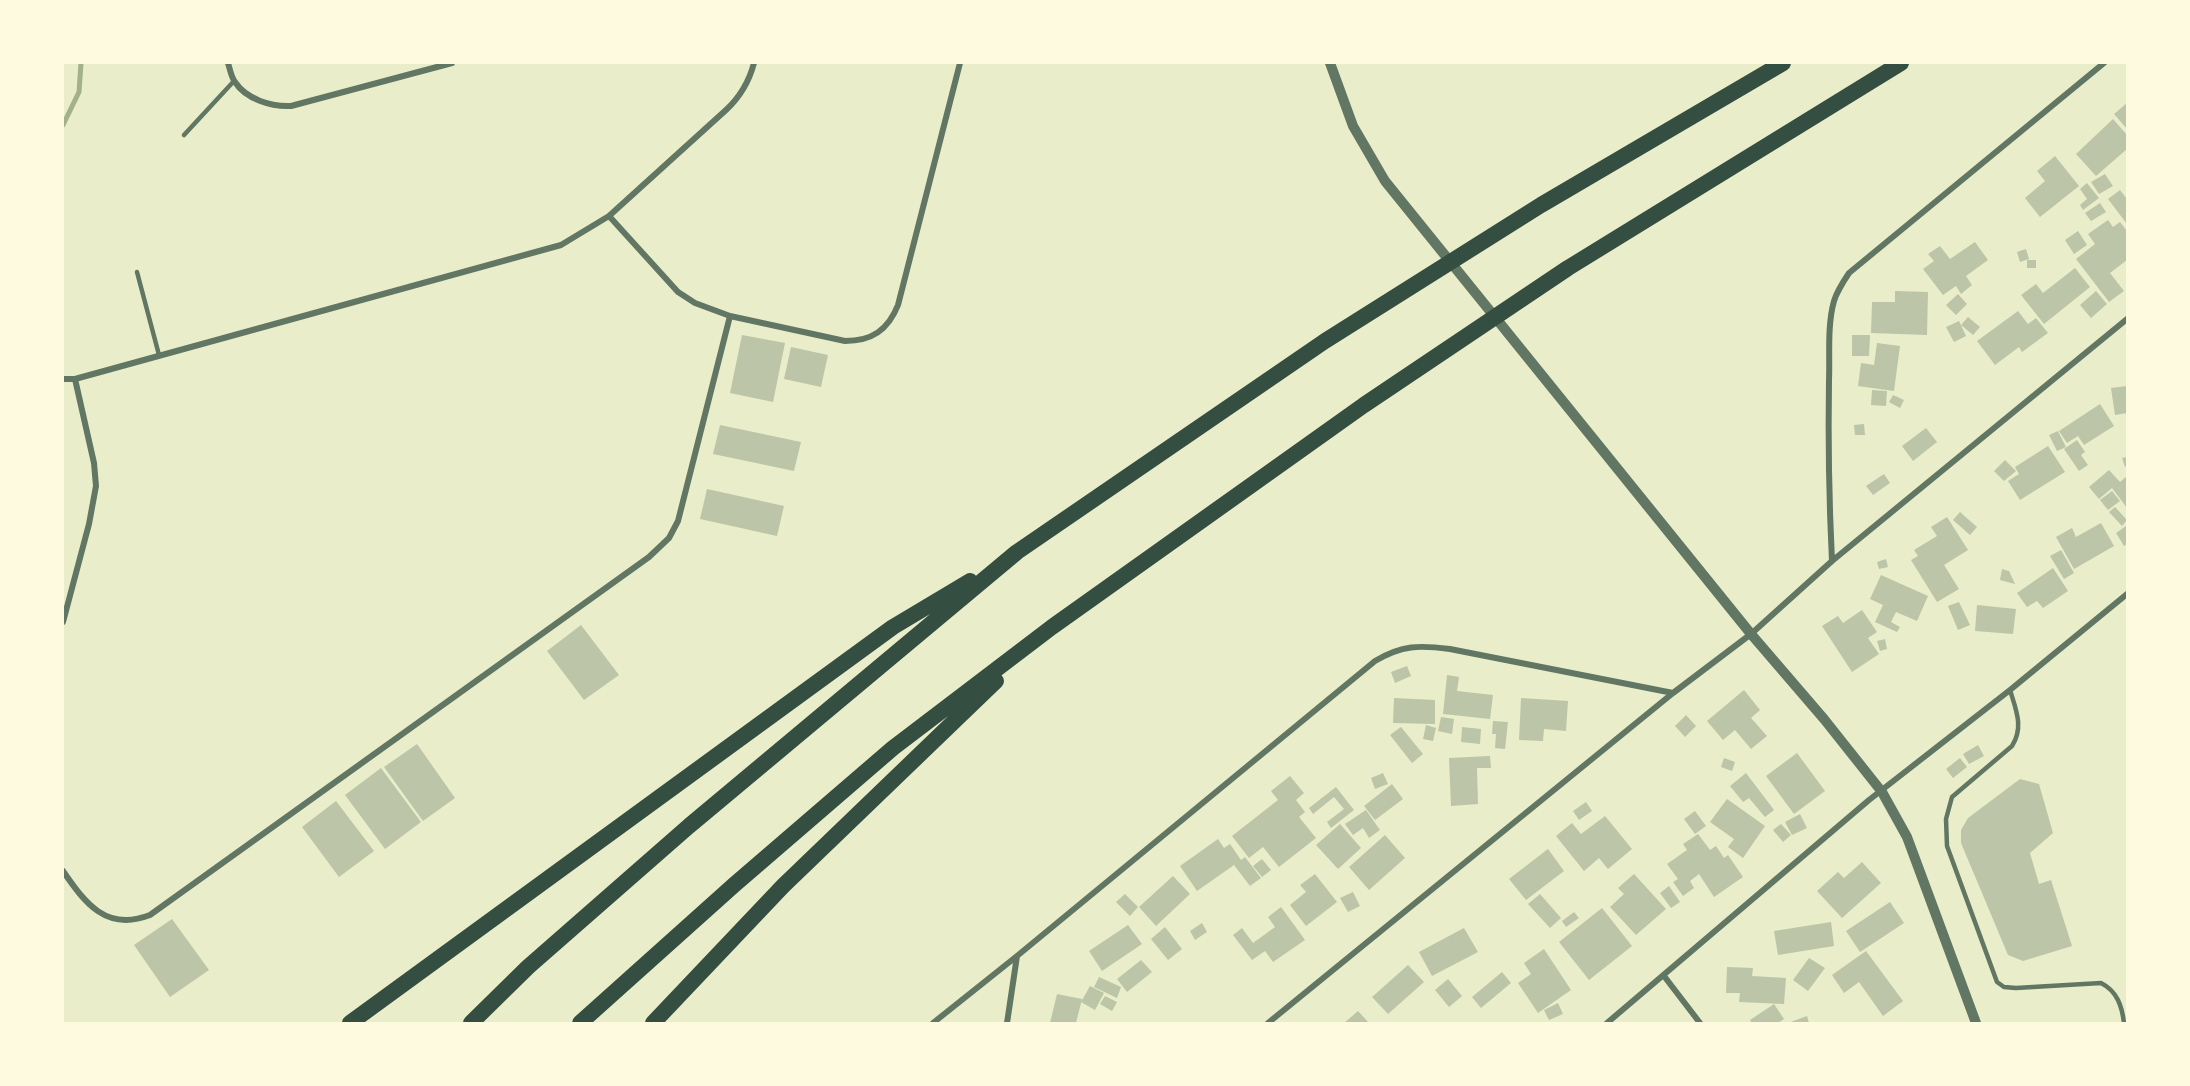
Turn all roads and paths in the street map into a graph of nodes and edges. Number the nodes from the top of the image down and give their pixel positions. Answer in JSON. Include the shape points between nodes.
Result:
{"nodes":[{"id":1,"x":228,"y":63,"type":"edge"},
{"id":2,"x":452,"y":63,"type":"edge"},
{"id":3,"x":754,"y":63,"type":"edge"},
{"id":4,"x":960,"y":63,"type":"edge"},
{"id":5,"x":1330,"y":63,"type":"edge"},
{"id":6,"x":1783,"y":63,"type":"edge"},
{"id":7,"x":1901,"y":63,"type":"edge"},
{"id":8,"x":2104,"y":63,"type":"edge"},
{"id":9,"x":234,"y":81,"type":"junction"},
{"id":10,"x":184,"y":135,"type":"dead end"},
{"id":11,"x":609,"y":216,"type":"junction"},
{"id":12,"x":136,"y":272,"type":"dead end"},
{"id":13,"x":730,"y":316,"type":"junction"},
{"id":14,"x":2127,"y":319,"type":"edge"},
{"id":15,"x":159,"y":355,"type":"junction"},
{"id":16,"x":63,"y":378,"type":"edge"},
{"id":17,"x":75,"y":379,"type":"junction"},
{"id":18,"x":1017,"y":552,"type":"junction"},
{"id":19,"x":1832,"y":561,"type":"junction"},
{"id":20,"x":2127,"y":594,"type":"edge"},
{"id":21,"x":63,"y":622,"type":"edge"},
{"id":22,"x":1052,"y":627,"type":"junction"},
{"id":23,"x":1751,"y":634,"type":"junction"},
{"id":24,"x":2010,"y":690,"type":"junction"},
{"id":25,"x":1673,"y":693,"type":"junction"},
{"id":26,"x":1882,"y":792,"type":"junction"},
{"id":27,"x":63,"y":871,"type":"edge"},
{"id":28,"x":1017,"y":956,"type":"junction"},
{"id":29,"x":1664,"y":976,"type":"junction"},
{"id":30,"x":350,"y":1023,"type":"edge"},
{"id":31,"x":471,"y":1023,"type":"edge"},
{"id":32,"x":580,"y":1023,"type":"edge"},
{"id":33,"x":653,"y":1023,"type":"edge"},
{"id":34,"x":933,"y":1023,"type":"edge"},
{"id":35,"x":1007,"y":1023,"type":"edge"},
{"id":36,"x":1268,"y":1023,"type":"edge"},
{"id":37,"x":1607,"y":1023,"type":"edge"},
{"id":38,"x":1700,"y":1023,"type":"edge"},
{"id":39,"x":1976,"y":1023,"type":"edge"},
{"id":40,"x":2124,"y":1023,"type":"edge"}],
"edges":[{"from":1,"to":9,"type":"street"},
{"from":2,"to":9,"type":"street","via":[[291,106],[267,104]]},
{"from":3,"to":11,"type":"street","via":[[735,101]]},
{"from":4,"to":13,"type":"street","via":[[903,287],[886,327],[864,339],[845,341]]},
{"from":5,"to":23,"type":"street","via":[[1353,126],[1385,181]]},
{"from":6,"to":18,"type":"highway","via":[[1541,205],[1325,341]]},
{"from":7,"to":22,"type":"highway","via":[[1549,281],[1364,405]]},
{"from":8,"to":19,"type":"street","via":[[1849,273],[1841,286],[1834,299],[1830,340],[1827,471]]},
{"from":9,"to":10,"type":"lane"},
{"from":11,"to":13,"type":"street","via":[[678,292]]},
{"from":11,"to":15,"type":"street","via":[[561,245],[540,252]]},
{"from":12,"to":15,"type":"lane"},
{"from":13,"to":27,"type":"street","via":[[678,522],[650,557],[150,915],[127,921],[105,916],[91,908]]},
{"from":14,"to":19,"type":"street"},
{"from":15,"to":17,"type":"street"},
{"from":16,"to":17,"type":"street"},
{"from":17,"to":21,"type":"street","via":[[96,486]]},
{"from":18,"to":30,"type":"highway","via":[[893,627]]},
{"from":18,"to":31,"type":"highway","via":[[689,826]]},
{"from":19,"to":23,"type":"street"},
{"from":20,"to":24,"type":"street"},
{"from":22,"to":32,"type":"highway","via":[[893,748]]},
{"from":22,"to":33,"type":"highway","via":[[783,886]]},
{"from":23,"to":25,"type":"street"},
{"from":23,"to":26,"type":"street"},
{"from":24,"to":26,"type":"street"},
{"from":24,"to":40,"type":"lane","via":[[2019,736],[1952,797],[1946,819],[1947,846],[1997,982],[2016,988],[2101,983],[2116,996]]},
{"from":25,"to":28,"type":"street","via":[[1450,649],[1428,646],[1393,650]]},
{"from":25,"to":36,"type":"street"},
{"from":26,"to":29,"type":"street"},
{"from":26,"to":39,"type":"street","via":[[1907,837]]},
{"from":28,"to":34,"type":"street"},
{"from":28,"to":35,"type":"street"},
{"from":29,"to":37,"type":"street"},
{"from":29,"to":38,"type":"street"}]}
